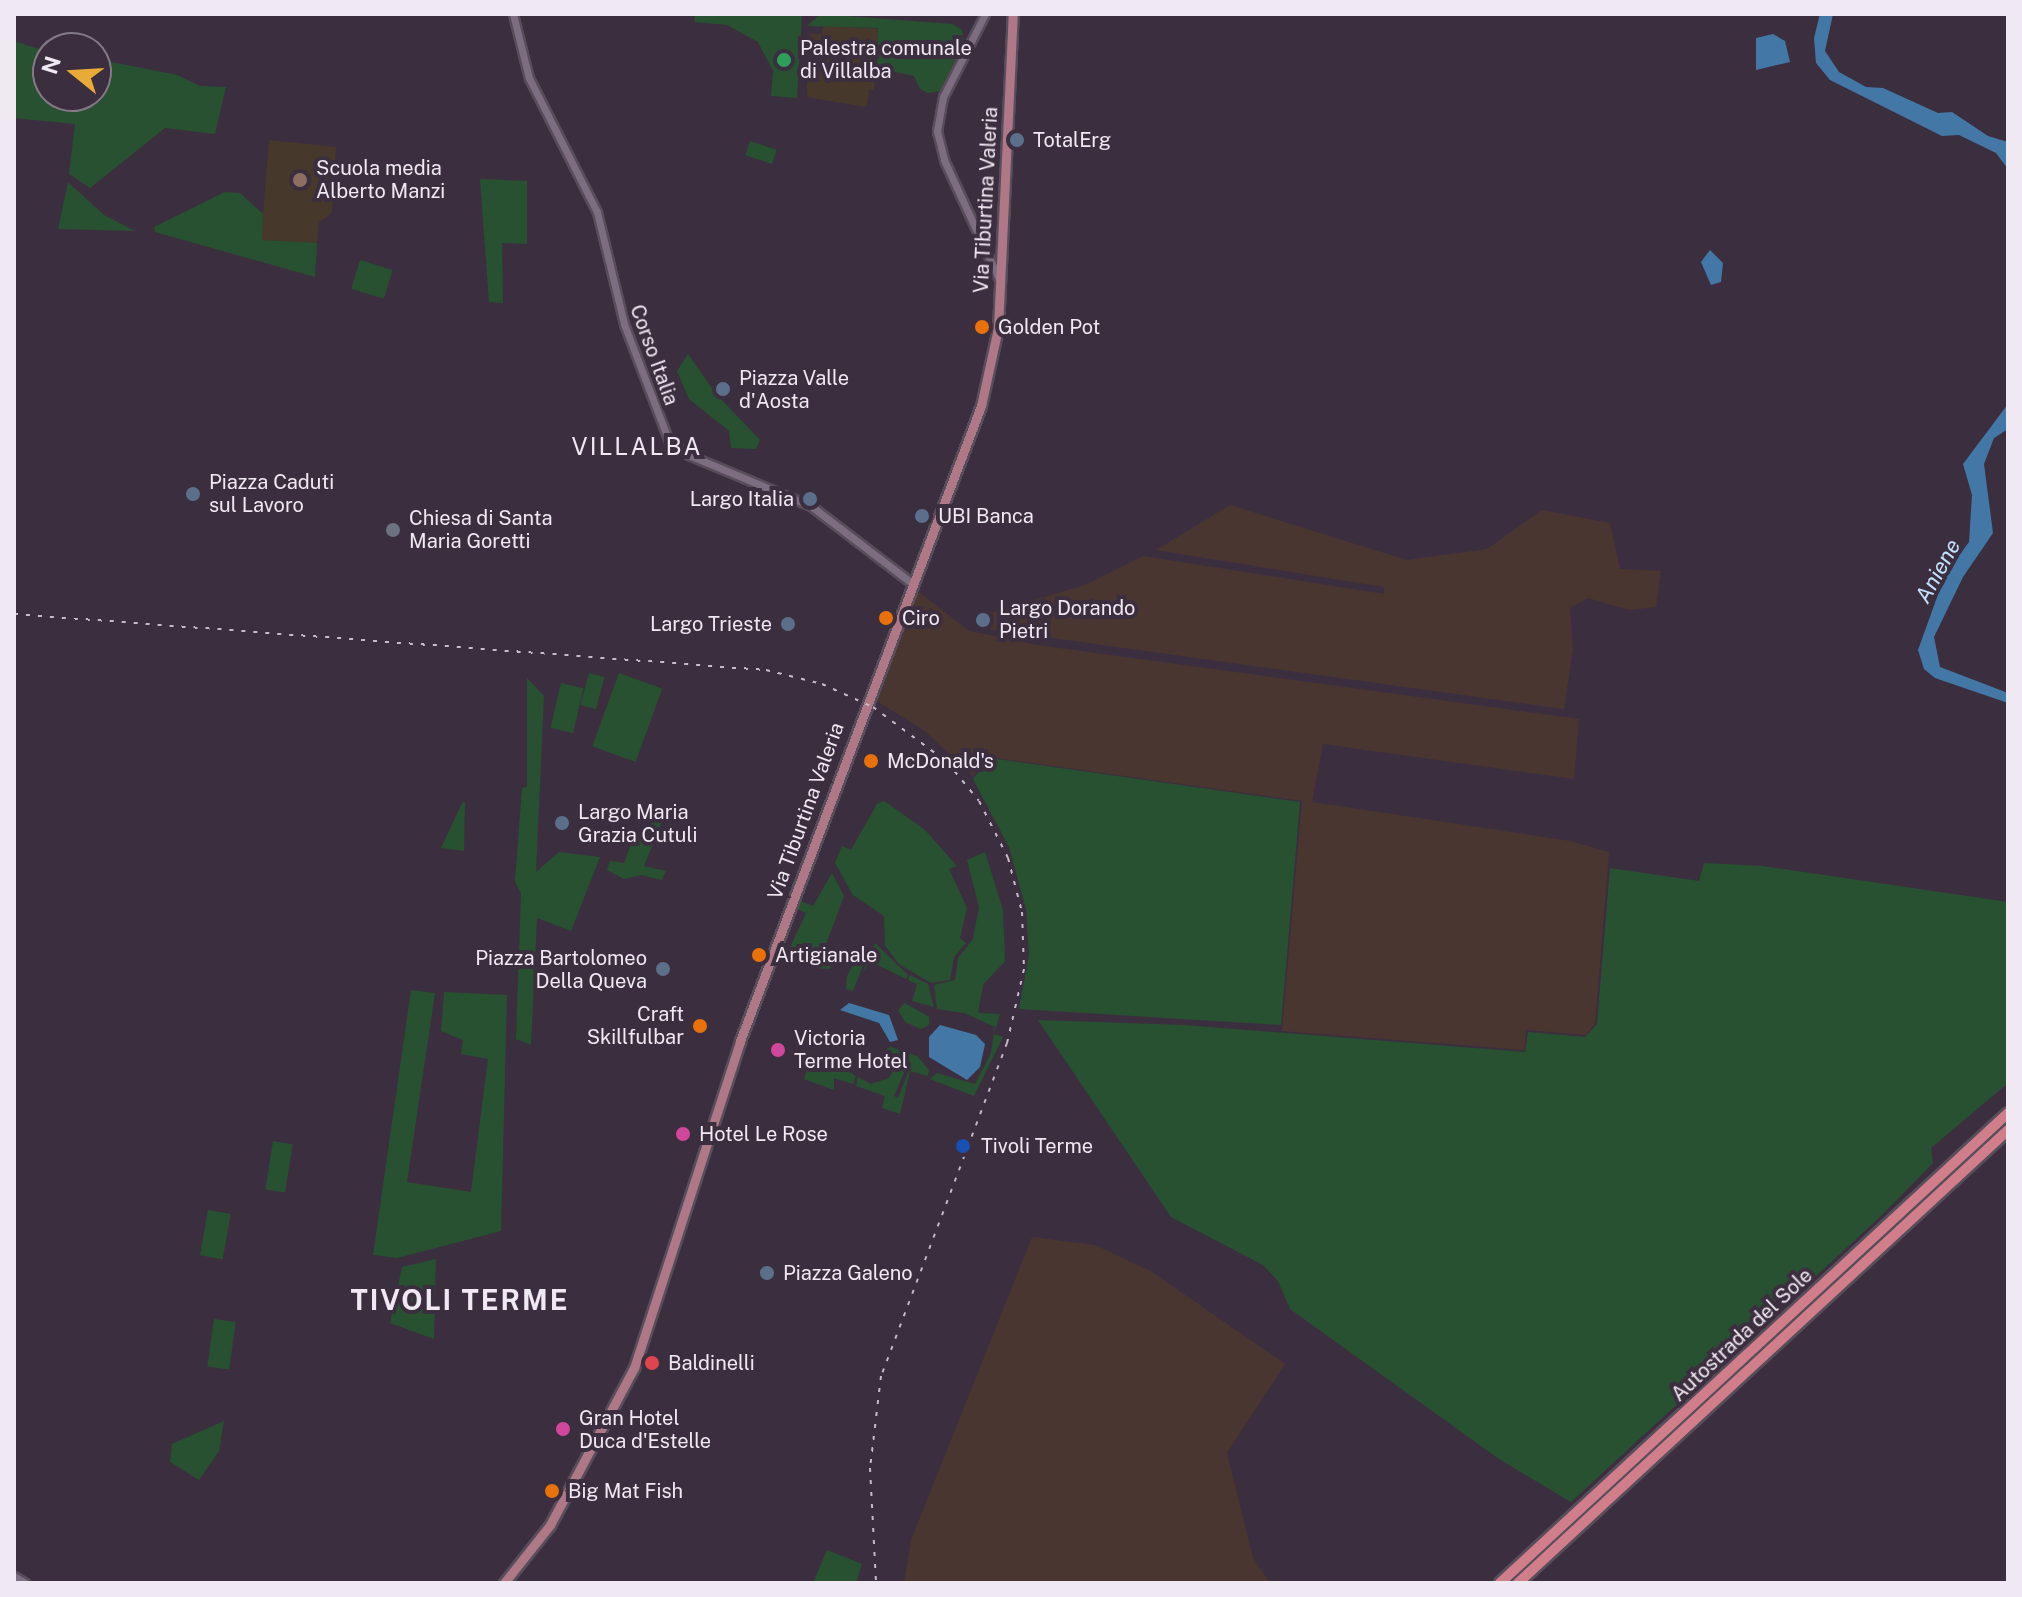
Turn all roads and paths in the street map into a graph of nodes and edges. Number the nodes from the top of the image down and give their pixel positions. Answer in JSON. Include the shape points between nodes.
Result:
{"nodes":[{"id":1,"x":513,"y":14,"type":"edge"},
{"id":2,"x":985,"y":14,"type":"edge"},
{"id":3,"x":1013,"y":14,"type":"edge"},
{"id":4,"x":1002,"y":236,"type":"junction"},
{"id":5,"x":985,"y":239,"type":"junction"},
{"id":6,"x":988,"y":248,"type":"junction"},
{"id":7,"x":1001,"y":251,"type":"junction"},
{"id":8,"x":1000,"y":282,"type":"junction"},
{"id":9,"x":913,"y":584,"type":"junction"},
{"id":10,"x":2008,"y":1113,"type":"edge"},
{"id":11,"x":2008,"y":1130,"type":"edge"},
{"id":12,"x":1584,"y":1513,"type":"junction"},
{"id":13,"x":14,"y":1576,"type":"edge"},
{"id":14,"x":25,"y":1583,"type":"edge"},
{"id":15,"x":504,"y":1583,"type":"edge"},
{"id":16,"x":1500,"y":1583,"type":"edge"},
{"id":17,"x":1518,"y":1583,"type":"edge"}],
"edges":[{"from":1,"to":9,"type":"street","name":"Corso Italia","via":[[529,78],[597,210],[624,324],[666,434],[686,453],[811,506]]},
{"from":2,"to":5,"type":"street","via":[[946,89],[936,126],[944,160]]},
{"from":3,"to":4,"type":"main road","name":"Via Tiburtina Valeria"},
{"from":4,"to":5,"type":"street"},
{"from":4,"to":7,"type":"main road","name":"Via Tiburtina Valeria"},
{"from":5,"to":6,"type":"street"},
{"from":5,"to":7,"type":"street"},
{"from":6,"to":7,"type":"street"},
{"from":6,"to":8,"type":"street"},
{"from":7,"to":8,"type":"main road","name":"Via Tiburtina Valeria"},
{"from":8,"to":9,"type":"main road","name":"Via Tiburtina Valeria","via":[[989,381]]},
{"from":9,"to":15,"type":"main road","name":"Via Tiburtina Valeria","via":[[736,1049],[634,1368],[553,1520]]},
{"from":10,"to":12,"type":"highway","name":"Autostrada del Sole"},
{"from":11,"to":12,"type":"highway","name":"Autostrada del Sole"},
{"from":12,"to":16,"type":"highway","name":"Autostrada del Sole"},
{"from":12,"to":17,"type":"highway","name":"Autostrada del Sole"},
{"from":13,"to":14,"type":"street"}]}
